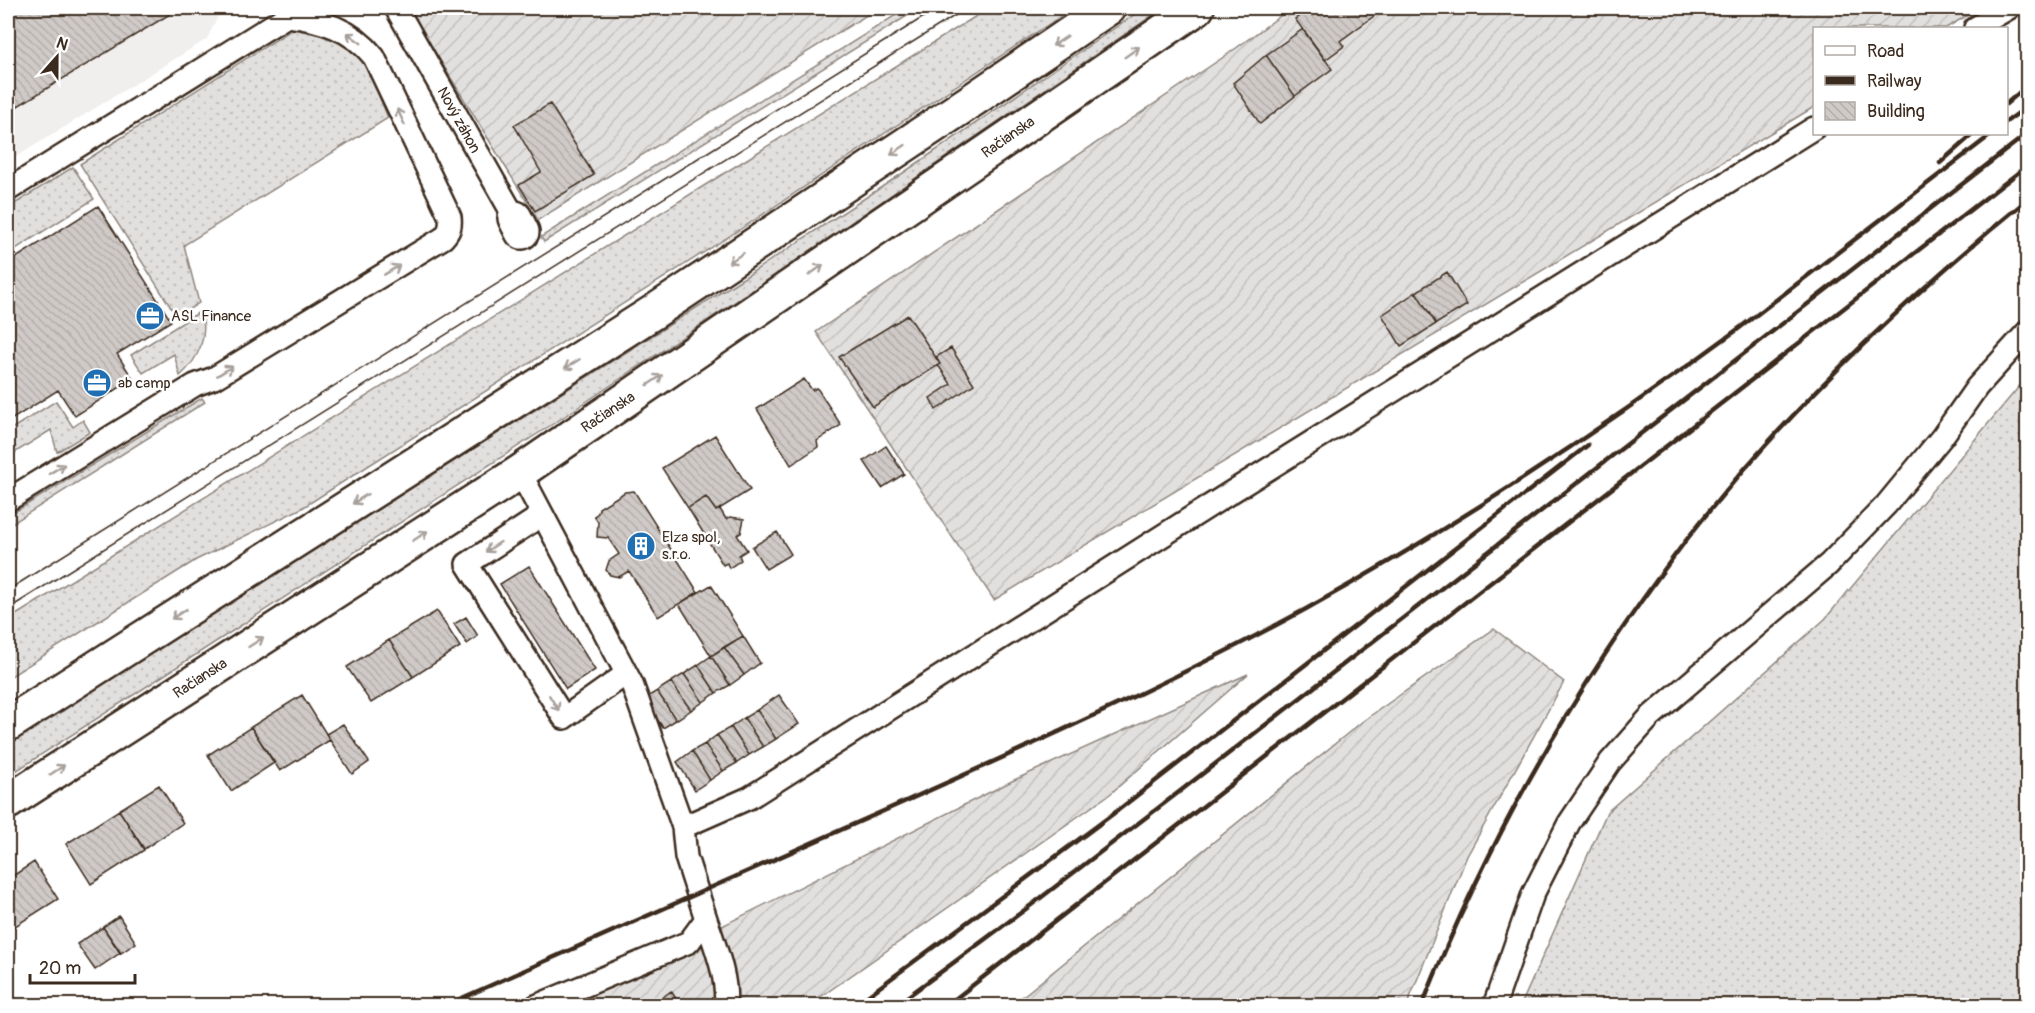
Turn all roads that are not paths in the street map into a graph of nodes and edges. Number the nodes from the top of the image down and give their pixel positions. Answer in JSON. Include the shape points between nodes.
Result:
{"nodes":[{"id":1,"x":396,"y":8,"type":"edge"},
{"id":2,"x":1108,"y":8,"type":"edge"},
{"id":3,"x":1197,"y":8,"type":"edge"},
{"id":4,"x":2008,"y":8,"type":"edge"},
{"id":5,"x":1977,"y":27,"type":"edge"},
{"id":6,"x":1813,"y":129,"type":"edge"},
{"id":7,"x":8,"y":190,"type":"edge"},
{"id":8,"x":518,"y":225,"type":"dead end"},
{"id":9,"x":2028,"y":331,"type":"edge"},
{"id":10,"x":520,"y":472,"type":"junction"},
{"id":11,"x":8,"y":500,"type":"edge"},
{"id":12,"x":542,"y":515,"type":"junction"},
{"id":13,"x":626,"y":674,"type":"junction"},
{"id":14,"x":8,"y":724,"type":"edge"},
{"id":15,"x":8,"y":802,"type":"edge"},
{"id":16,"x":683,"y":827,"type":"junction"},
{"id":17,"x":706,"y":919,"type":"junction"},
{"id":18,"x":536,"y":1005,"type":"edge"},
{"id":19,"x":724,"y":1005,"type":"edge"},
{"id":20,"x":1494,"y":1005,"type":"edge"}],
"edges":[{"from":1,"to":8,"type":"lane","name":"Nový záhon"},
{"from":2,"to":14,"type":"main road","one_way":true,"via":[[652,313]]},
{"from":10,"to":3,"type":"main road","name":"Račianska","one_way":true},
{"from":4,"to":5,"type":"lane"},
{"from":6,"to":16,"type":"lane","via":[[749,798]]},
{"from":11,"to":7,"type":"lane","one_way":true,"via":[[443,238],[449,232],[450,216],[366,47],[329,24],[287,16]]},
{"from":9,"to":20,"type":"lane","via":[[1977,387],[1886,505],[1829,564],[1650,717],[1611,762],[1569,823],[1533,894]]},
{"from":10,"to":12,"type":"lane"},
{"from":15,"to":10,"type":"main road","name":"Račianska","one_way":true},
{"from":12,"to":13,"type":"lane"},
{"from":12,"to":13,"type":"lane","one_way":true,"via":[[467,564],[564,718]]},
{"from":13,"to":16,"type":"lane"},
{"from":16,"to":17,"type":"lane","via":[[686,857]]},
{"from":17,"to":18,"type":"lane","via":[[689,942]]},
{"from":17,"to":19,"type":"lane","via":[[720,965]]}]}
